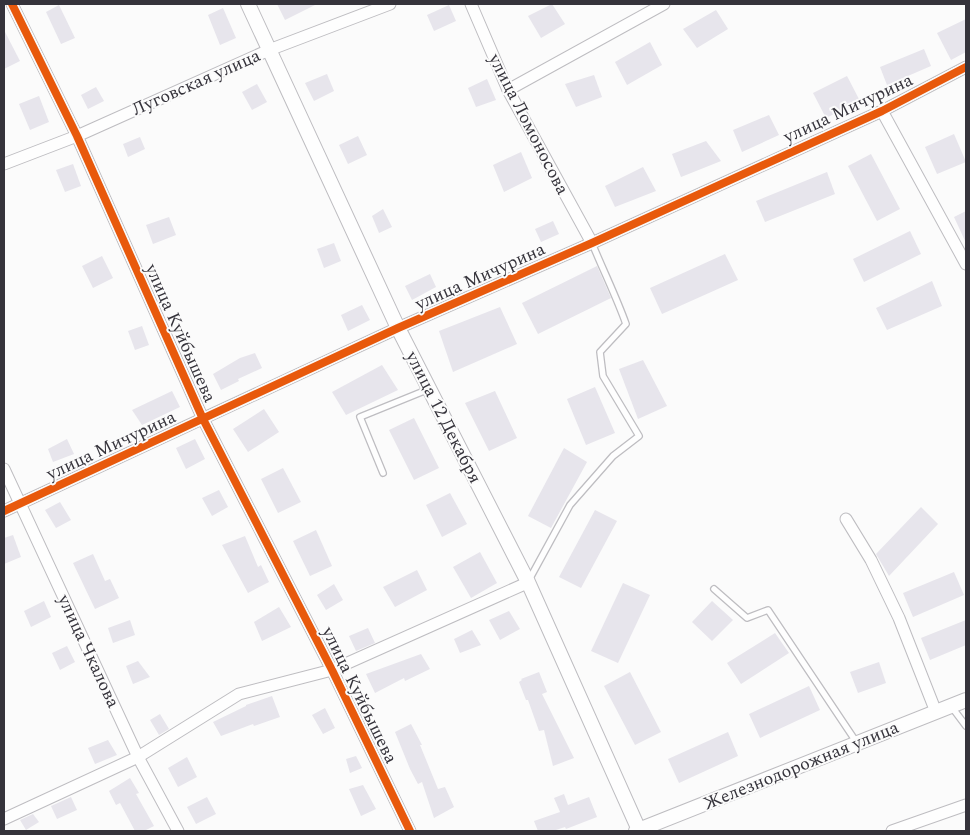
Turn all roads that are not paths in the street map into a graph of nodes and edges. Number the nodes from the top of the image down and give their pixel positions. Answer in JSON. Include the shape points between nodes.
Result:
{"nodes":[{"id":1,"x":12,"y":4,"type":"edge"},
{"id":2,"x":248,"y":4,"type":"edge"},
{"id":3,"x":390,"y":4,"type":"edge"},
{"id":4,"x":471,"y":4,"type":"edge"},
{"id":5,"x":664,"y":4,"type":"edge"},
{"id":6,"x":269,"y":50,"type":"junction"},
{"id":7,"x":966,"y":67,"type":"edge"},
{"id":8,"x":508,"y":90,"type":"junction"},
{"id":9,"x":882,"y":111,"type":"junction"},
{"id":10,"x":77,"y":136,"type":"junction"},
{"id":11,"x":4,"y":164,"type":"edge"},
{"id":12,"x":592,"y":243,"type":"junction"},
{"id":13,"x":966,"y":264,"type":"edge"},
{"id":14,"x":398,"y":328,"type":"junction"},
{"id":15,"x":430,"y":389,"type":"junction"},
{"id":16,"x":203,"y":419,"type":"junction"},
{"id":17,"x":4,"y":469,"type":"edge"},
{"id":18,"x":383,"y":473,"type":"dead end"},
{"id":19,"x":20,"y":504,"type":"junction"},
{"id":20,"x":4,"y":511,"type":"edge"},
{"id":21,"x":846,"y":519,"type":"dead end"},
{"id":22,"x":528,"y":582,"type":"junction"},
{"id":23,"x":714,"y":589,"type":"dead end"},
{"id":24,"x":332,"y":670,"type":"junction"},
{"id":25,"x":966,"y":700,"type":"edge"},
{"id":26,"x":951,"y":706,"type":"junction"},
{"id":27,"x":936,"y":712,"type":"junction"},
{"id":28,"x":966,"y":726,"type":"edge"},
{"id":29,"x":857,"y":743,"type":"junction"},
{"id":30,"x":138,"y":757,"type":"junction"},
{"id":31,"x":966,"y":805,"type":"edge"},
{"id":32,"x":4,"y":819,"type":"edge"},
{"id":33,"x":178,"y":831,"type":"edge"},
{"id":34,"x":410,"y":831,"type":"edge"},
{"id":35,"x":638,"y":831,"type":"edge"},
{"id":36,"x":892,"y":831,"type":"edge"}],
"edges":[{"from":1,"to":10,"type":"street","name":"улица Куйбышева"},
{"from":2,"to":6,"type":"street","name":"улица 12 Декабря"},
{"from":3,"to":6,"type":"street","name":"Луговская улица"},
{"from":4,"to":8,"type":"street","name":"улица Ломоносова"},
{"from":5,"to":8,"type":"street"},
{"from":6,"to":10,"type":"street","name":"Луговская улица"},
{"from":6,"to":14,"type":"street","name":"улица 12 Декабря"},
{"from":7,"to":9,"type":"street","name":"улица Мичурина"},
{"from":8,"to":12,"type":"street","name":"улица Ломоносова"},
{"from":9,"to":12,"type":"street","name":"улица Мичурина"},
{"from":9,"to":13,"type":"street"},
{"from":10,"to":11,"type":"street","name":"Луговская улица"},
{"from":10,"to":16,"type":"street","name":"улица Куйбышева"},
{"from":12,"to":14,"type":"street","name":"улица Мичурина"},
{"from":12,"to":22,"type":"lane","via":[[626,324],[600,352],[603,376],[639,436],[613,456],[570,504]]},
{"from":14,"to":15,"type":"street","name":"улица 12 Декабря"},
{"from":14,"to":16,"type":"street","name":"улица Мичурина"},
{"from":15,"to":18,"type":"lane","via":[[360,417]]},
{"from":15,"to":22,"type":"street","name":"улица 12 Декабря"},
{"from":16,"to":19,"type":"street","name":"улица Мичурина"},
{"from":16,"to":24,"type":"street","name":"улица Куйбышева"},
{"from":17,"to":19,"type":"street","name":"улица Чкалова"},
{"from":19,"to":20,"type":"street","name":"улица Мичурина"},
{"from":19,"to":30,"type":"street","name":"улица Чкалова"},
{"from":21,"to":27,"type":"street","via":[[871,560],[899,618]]},
{"from":22,"to":24,"type":"street"},
{"from":22,"to":35,"type":"street","name":"улица 12 Декабря"},
{"from":23,"to":29,"type":"lane","via":[[747,618],[768,610]]},
{"from":24,"to":30,"type":"street","via":[[239,694]]},
{"from":24,"to":34,"type":"street","name":"улица Куйбышева"},
{"from":25,"to":26,"type":"street","name":"Железнодорожная улица"},
{"from":26,"to":27,"type":"street","name":"Железнодорожная улица"},
{"from":26,"to":28,"type":"lane"},
{"from":27,"to":29,"type":"street","name":"Железнодорожная улица"},
{"from":29,"to":35,"type":"street","name":"Железнодорожная улица"},
{"from":30,"to":32,"type":"street"},
{"from":30,"to":33,"type":"street","name":"улица Чкалова"},
{"from":31,"to":36,"type":"street"}]}
